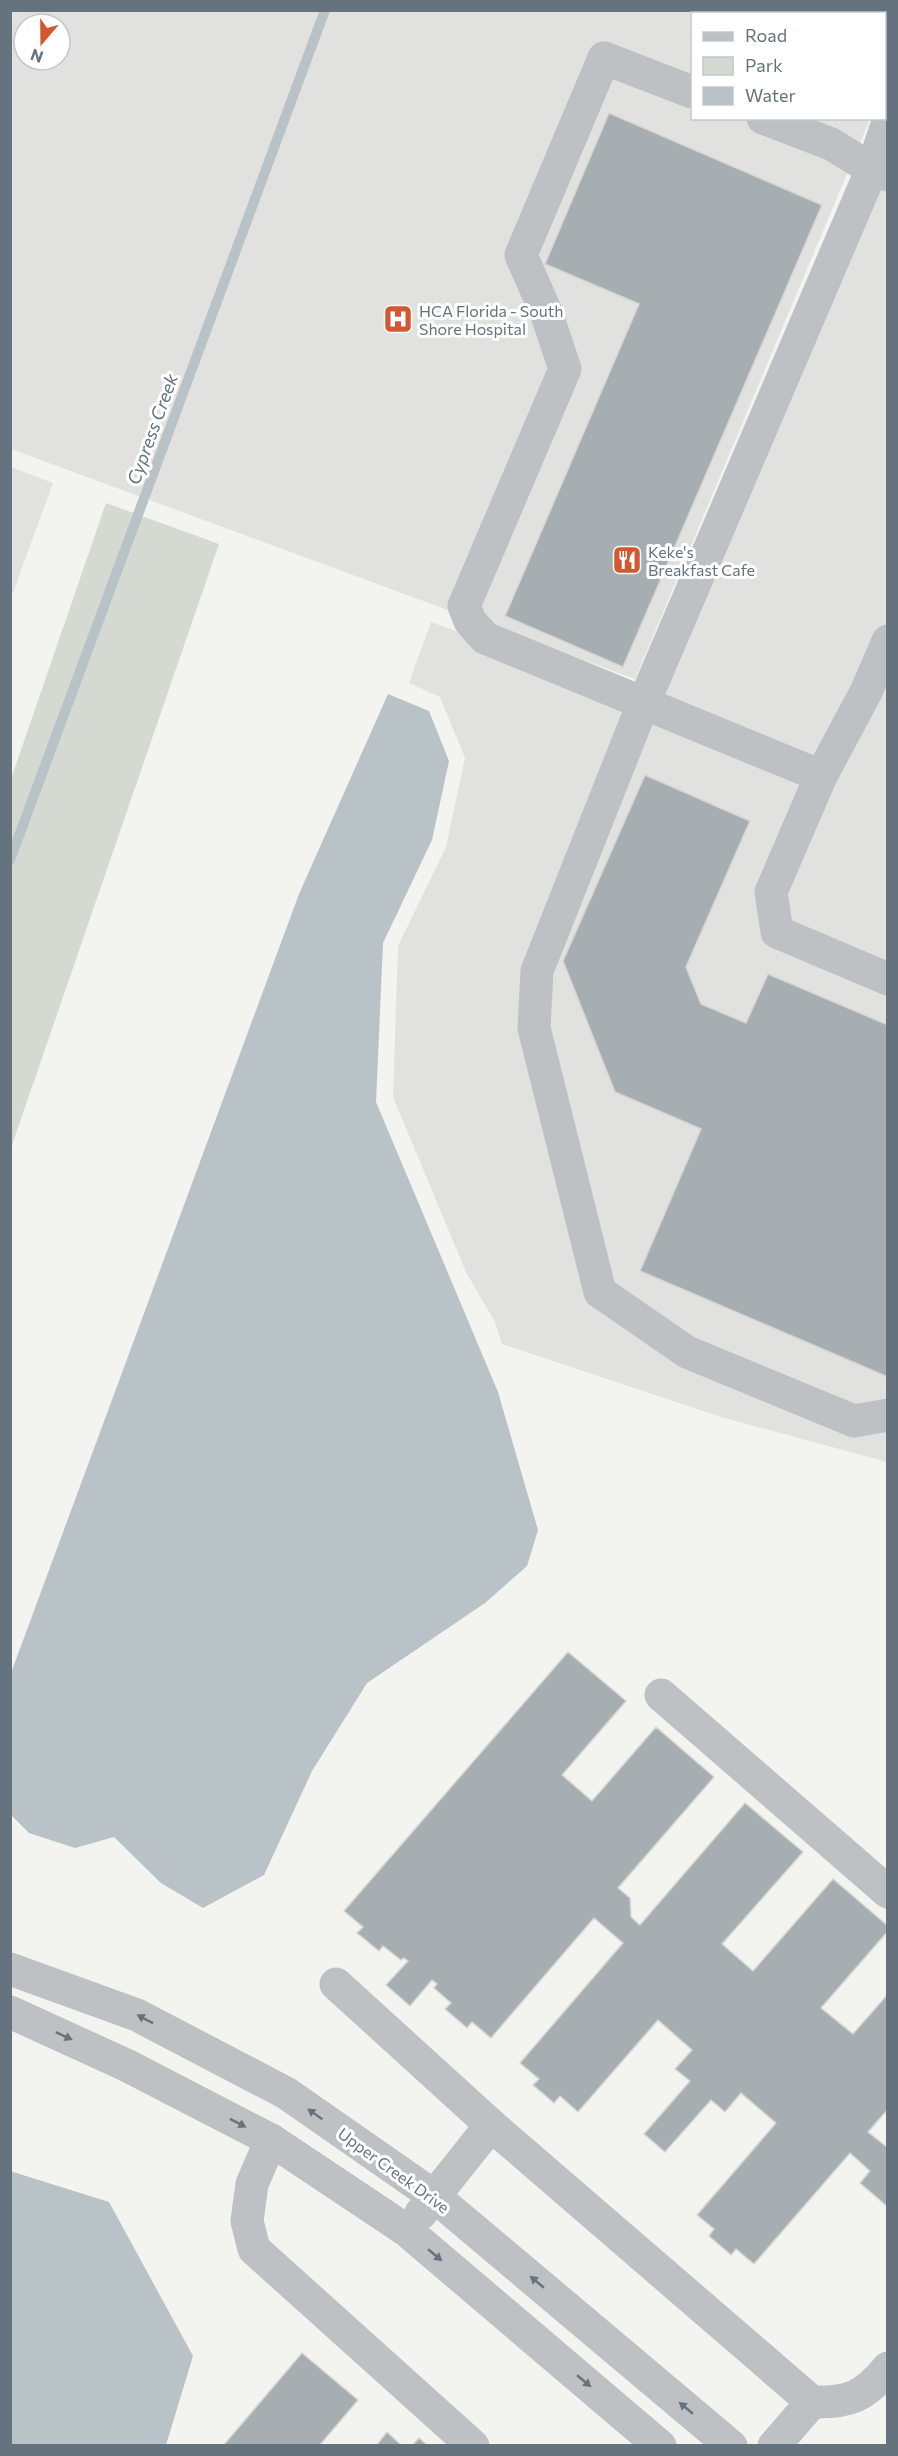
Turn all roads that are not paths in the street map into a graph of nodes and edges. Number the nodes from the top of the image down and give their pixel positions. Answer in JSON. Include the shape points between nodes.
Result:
{"nodes":[{"id":1,"x":691,"y":91,"type":"edge"},
{"id":2,"x":768,"y":120,"type":"edge"},
{"id":3,"x":888,"y":122,"type":"edge"},
{"id":4,"x":880,"y":172,"type":"edge"},
{"id":5,"x":888,"y":641,"type":"edge"},
{"id":6,"x":643,"y":705,"type":"junction"},
{"id":7,"x":821,"y":776,"type":"junction"},
{"id":8,"x":888,"y":979,"type":"edge"},
{"id":9,"x":888,"y":1415,"type":"edge"},
{"id":10,"x":661,"y":1695,"type":"dead end"},
{"id":11,"x":888,"y":1892,"type":"edge"},
{"id":12,"x":10,"y":1969,"type":"edge"},
{"id":13,"x":336,"y":1984,"type":"dead end"},
{"id":14,"x":10,"y":2012,"type":"edge"},
{"id":15,"x":491,"y":2125,"type":"junction"},
{"id":16,"x":271,"y":2140,"type":"junction"},
{"id":17,"x":434,"y":2196,"type":"junction"},
{"id":18,"x":406,"y":2230,"type":"junction"},
{"id":19,"x":888,"y":2368,"type":"edge"},
{"id":20,"x":812,"y":2402,"type":"junction"},
{"id":21,"x":473,"y":2445,"type":"edge"},
{"id":22,"x":660,"y":2445,"type":"edge"},
{"id":23,"x":731,"y":2445,"type":"edge"},
{"id":24,"x":774,"y":2445,"type":"edge"}],
"edges":[{"from":1,"to":6,"type":"street","via":[[603,58],[521,255],[565,369],[464,606],[470,621],[485,638]]},
{"from":2,"to":4,"type":"street","via":[[831,144]]},
{"from":3,"to":4,"type":"street"},
{"from":4,"to":6,"type":"street"},
{"from":5,"to":7,"type":"street"},
{"from":6,"to":7,"type":"street"},
{"from":6,"to":9,"type":"street","via":[[537,971],[534,1028],[600,1292],[687,1352],[854,1421]]},
{"from":7,"to":8,"type":"street","via":[[771,892],[777,932]]},
{"from":10,"to":11,"type":"street"},
{"from":17,"to":12,"type":"street","name":"Upper Creek Drive","one_way":true,"via":[[286,2094],[137,2015]]},
{"from":13,"to":15,"type":"street"},
{"from":14,"to":16,"type":"street","one_way":true},
{"from":15,"to":17,"type":"street"},
{"from":15,"to":20,"type":"street"},
{"from":16,"to":18,"type":"street"},
{"from":16,"to":21,"type":"street","via":[[252,2184],[247,2221],[254,2249]]},
{"from":17,"to":18,"type":"street"},
{"from":23,"to":17,"type":"street","name":"Upper Creek Drive","one_way":true},
{"from":18,"to":22,"type":"street","one_way":true},
{"from":19,"to":20,"type":"street","via":[[861,2395],[837,2403]]},
{"from":20,"to":24,"type":"street"}]}
